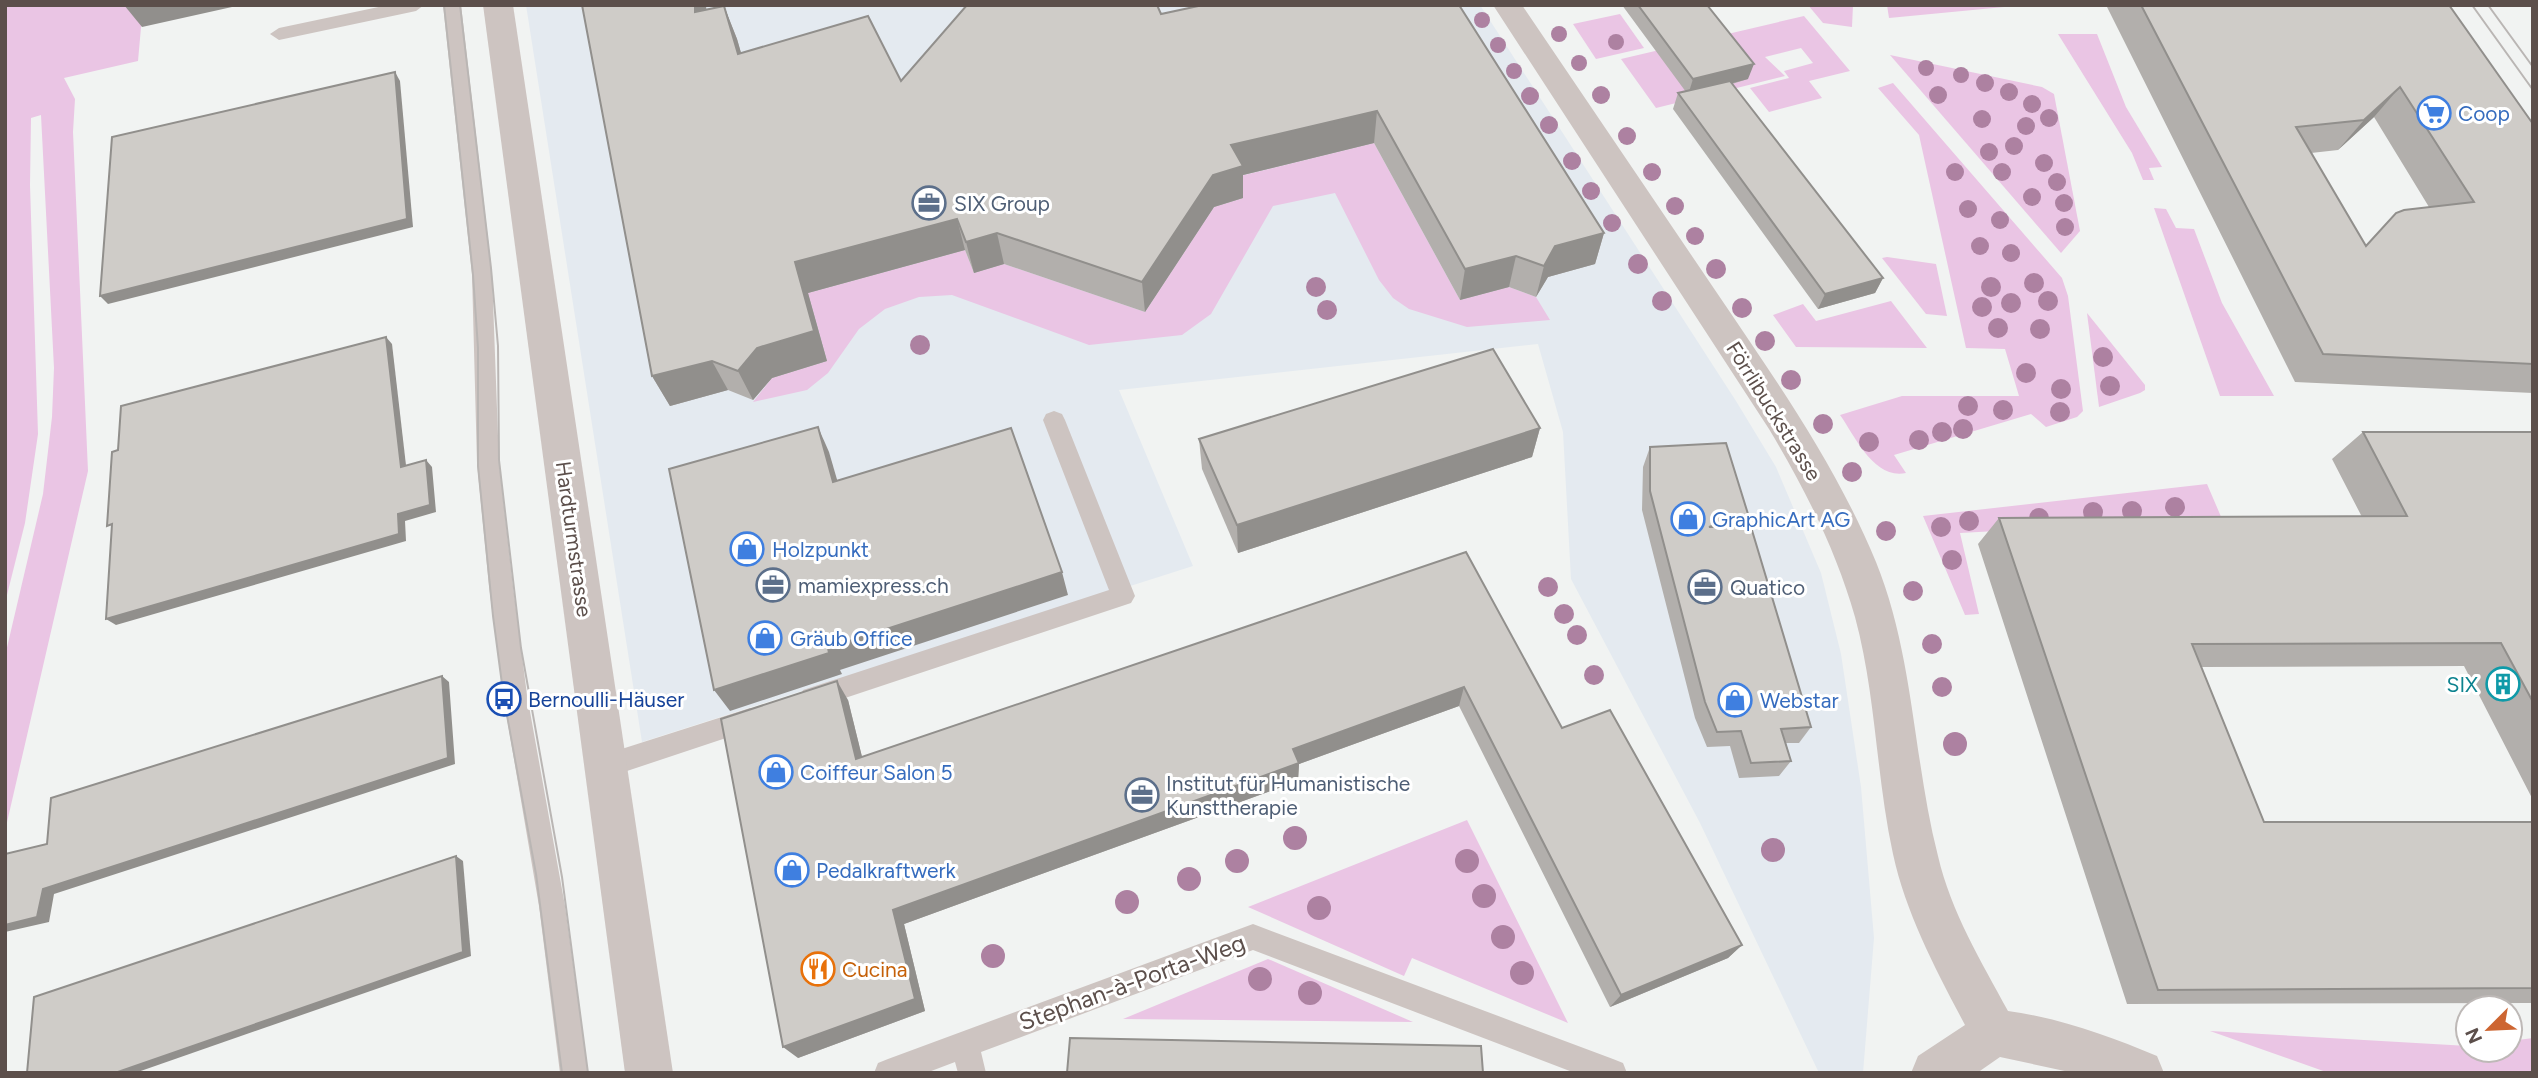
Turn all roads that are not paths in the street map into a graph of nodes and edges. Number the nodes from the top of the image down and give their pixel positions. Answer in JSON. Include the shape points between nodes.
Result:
{"nodes":[{"id":1,"x":416,"y":5,"type":"edge"},
{"id":2,"x":452,"y":5,"type":"edge"},
{"id":3,"x":498,"y":5,"type":"edge"},
{"id":4,"x":1507,"y":5,"type":"edge"},
{"id":5,"x":279,"y":34,"type":"dead end"},
{"id":6,"x":1054,"y":420,"type":"dead end"},
{"id":7,"x":606,"y":766,"type":"junction"},
{"id":8,"x":1994,"y":1032,"type":"junction"},
{"id":9,"x":965,"y":1044,"type":"junction"},
{"id":10,"x":1571,"y":1065,"type":"edge"},
{"id":11,"x":574,"y":1073,"type":"edge"},
{"id":12,"x":649,"y":1073,"type":"edge"},
{"id":13,"x":888,"y":1073,"type":"edge"},
{"id":14,"x":972,"y":1073,"type":"edge"},
{"id":15,"x":1613,"y":1073,"type":"edge"},
{"id":16,"x":1935,"y":1073,"type":"edge"},
{"id":17,"x":2140,"y":1073,"type":"edge"}],
"edges":[{"from":1,"to":5,"type":"lane"},
{"from":2,"to":11,"type":"lane","via":[[482,274],[488,463],[500,572]]},
{"from":3,"to":7,"type":"street","name":"Hardturmstrasse"},
{"from":4,"to":8,"type":"street","name":"Förrlibuckstrasse","via":[[1767,396],[1834,512],[1867,589],[1884,663],[1915,855],[1935,921]]},
{"from":6,"to":7,"type":"lane","via":[[1124,596]]},
{"from":7,"to":12,"type":"street","name":"Hardturmstrasse"},
{"from":8,"to":16,"type":"street"},
{"from":8,"to":17,"type":"street","via":[[2030,1036]]},
{"from":9,"to":10,"type":"lane","name":"Stephan-à-Porta-Weg","via":[[1254,937]]},
{"from":9,"to":13,"type":"lane","name":"Stephan-à-Porta-Weg"},
{"from":9,"to":14,"type":"lane"},
{"from":10,"to":15,"type":"lane","name":"Stephan-à-Porta-Weg"}]}
